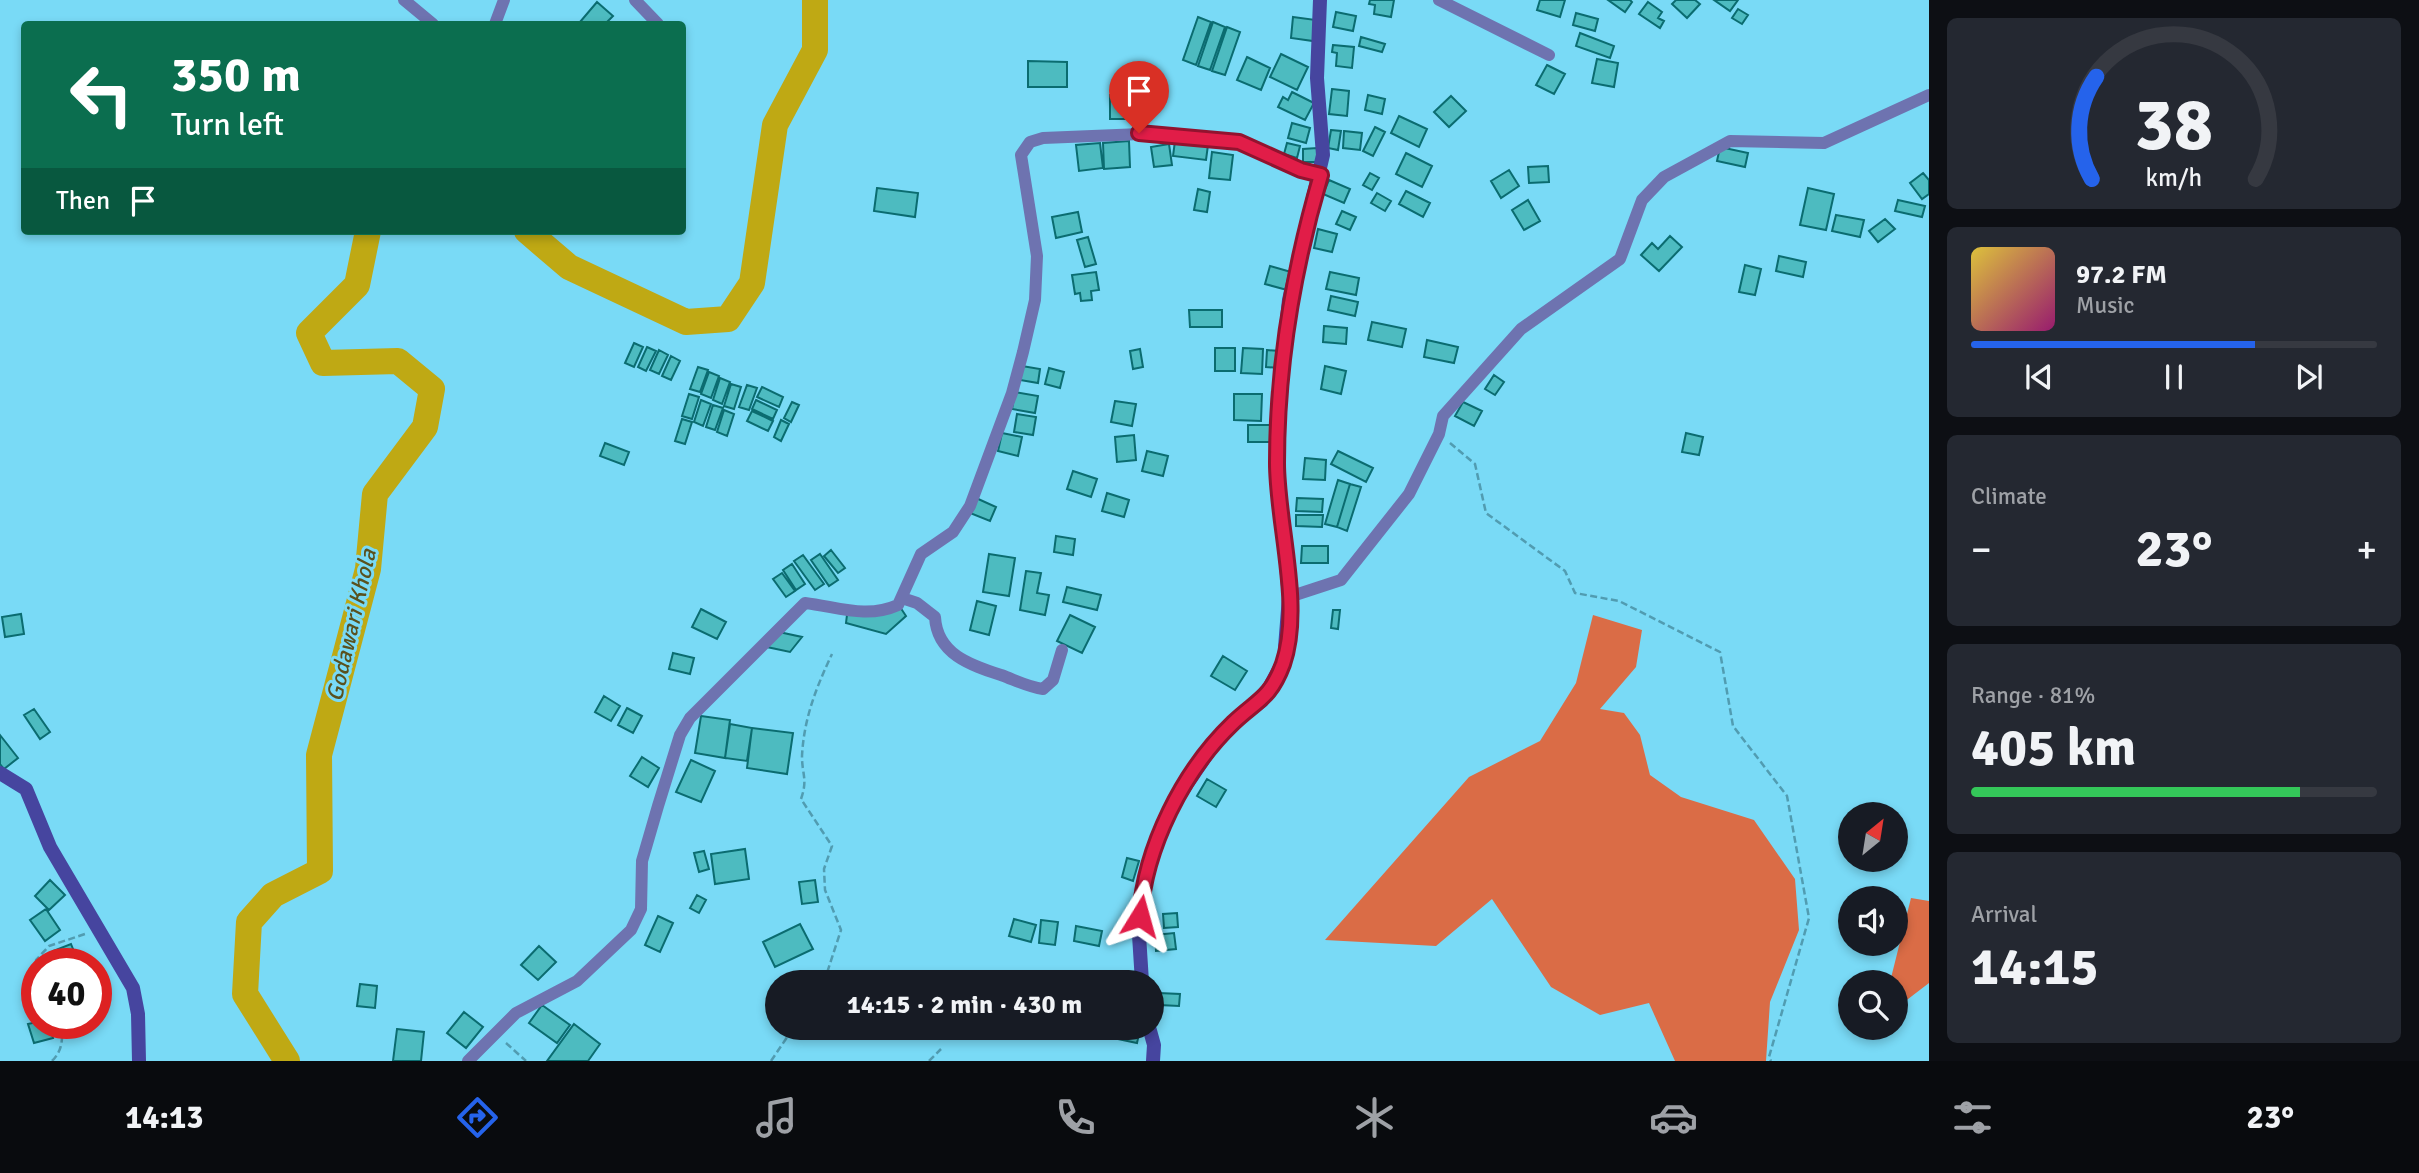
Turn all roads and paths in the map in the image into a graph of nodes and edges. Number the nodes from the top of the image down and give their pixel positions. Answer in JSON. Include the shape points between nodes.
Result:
{"nodes":[{"id":1,"x":404,"y":0,"type":"edge"},
{"id":2,"x":504,"y":0,"type":"edge"},
{"id":3,"x":635,"y":0,"type":"edge"},
{"id":4,"x":1320,"y":0,"type":"edge"},
{"id":5,"x":1439,"y":0,"type":"edge"},
{"id":6,"x":429,"y":21,"type":"edge"},
{"id":7,"x":496,"y":21,"type":"edge"},
{"id":8,"x":654,"y":21,"type":"edge"},
{"id":9,"x":1549,"y":55,"type":"dead end"},
{"id":10,"x":1929,"y":95,"type":"edge"},
{"id":11,"x":1321,"y":175,"type":"junction"},
{"id":12,"x":1439,"y":434,"type":"junction"},
{"id":13,"x":1289,"y":597,"type":"junction"},
{"id":14,"x":902,"y":598,"type":"junction"},
{"id":15,"x":1062,"y":650,"type":"dead end"},
{"id":16,"x":832,"y":654,"type":"dead end"},
{"id":17,"x":0,"y":773,"type":"edge"},
{"id":18,"x":99,"y":931,"type":"junction"},
{"id":19,"x":47,"y":948,"type":"edge"},
{"id":20,"x":828,"y":970,"type":"edge"},
{"id":21,"x":1141,"y":970,"type":"edge"},
{"id":22,"x":496,"y":1034,"type":"junction"},
{"id":23,"x":63,"y":1039,"type":"edge"},
{"id":24,"x":785,"y":1040,"type":"edge"},
{"id":25,"x":1153,"y":1040,"type":"edge"},
{"id":26,"x":941,"y":1049,"type":"dead end"},
{"id":27,"x":52,"y":1061,"type":"edge"},
{"id":28,"x":139,"y":1061,"type":"edge"},
{"id":29,"x":468,"y":1061,"type":"edge"},
{"id":30,"x":526,"y":1061,"type":"edge"},
{"id":31,"x":771,"y":1061,"type":"edge"},
{"id":32,"x":929,"y":1061,"type":"edge"},
{"id":33,"x":1153,"y":1061,"type":"edge"},
{"id":34,"x":1771,"y":1061,"type":"edge"}],
"edges":[{"from":1,"to":6,"type":"street"},
{"from":2,"to":7,"type":"street"},
{"from":3,"to":8,"type":"street"},
{"from":4,"to":11,"type":"street"},
{"from":5,"to":9,"type":"street"},
{"from":10,"to":12,"type":"street","via":[[1824,143],[1730,141],[1664,177],[1642,200],[1620,259],[1521,329],[1443,416]]},
{"from":11,"to":13,"type":"street","via":[[1289,300],[1279,394],[1277,465]]},
{"from":11,"to":14,"type":"street","via":[[1239,142],[1166,133],[1030,142],[1021,155],[1037,256],[1035,300],[1015,383],[970,506],[953,532],[920,554]]},
{"from":12,"to":13,"type":"street","via":[[1409,494],[1341,580]]},
{"from":12,"to":34,"type":"path","via":[[1475,464],[1486,513],[1565,571],[1575,593],[1619,601],[1720,652],[1733,726],[1787,796],[1809,918]]},
{"from":13,"to":21,"type":"street","via":[[1284,660],[1270,690],[1214,744],[1158,836],[1141,897]]},
{"from":14,"to":15,"type":"street","via":[[935,617],[945,646],[963,661],[1032,688],[1043,689],[1053,680]]},
{"from":14,"to":22,"type":"street","via":[[898,605],[880,612],[805,603],[690,718],[680,735],[642,861],[641,909],[631,930],[577,981],[516,1013]]},
{"from":16,"to":20,"type":"path","via":[[807,709],[802,754],[807,783],[801,799],[832,845],[824,869],[825,890],[841,930]]},
{"from":17,"to":18,"type":"street","via":[[26,789],[50,847]]},
{"from":18,"to":19,"type":"path","via":[[68,937]]},
{"from":18,"to":28,"type":"street","via":[[133,988]]},
{"from":22,"to":29,"type":"street"},
{"from":22,"to":30,"type":"path"},
{"from":23,"to":27,"type":"path"},
{"from":24,"to":31,"type":"path"},
{"from":25,"to":33,"type":"street"},
{"from":26,"to":32,"type":"path"}]}
